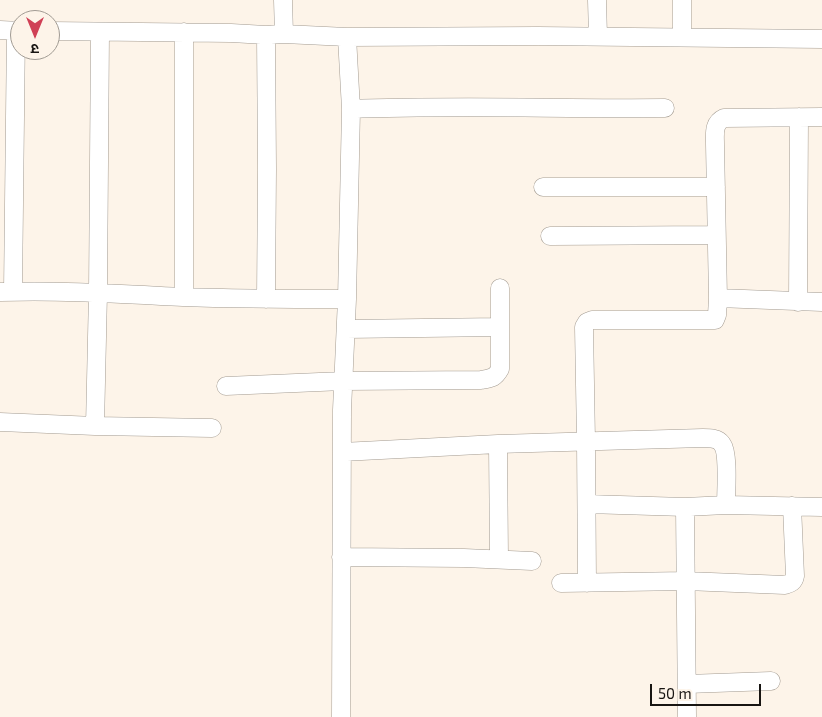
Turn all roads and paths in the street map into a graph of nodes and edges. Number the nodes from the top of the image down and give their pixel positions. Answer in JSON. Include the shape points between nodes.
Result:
{"nodes":[{"id":1,"x":283,"y":0,"type":"edge"},
{"id":2,"x":597,"y":0,"type":"edge"},
{"id":3,"x":682,"y":0,"type":"edge"},
{"id":4,"x":60,"y":31,"type":"edge"},
{"id":5,"x":100,"y":32,"type":"junction"},
{"id":6,"x":184,"y":32,"type":"junction"},
{"id":7,"x":284,"y":34,"type":"junction"},
{"id":8,"x":266,"y":35,"type":"junction"},
{"id":9,"x":598,"y":36,"type":"junction"},
{"id":10,"x":347,"y":37,"type":"junction"},
{"id":11,"x":682,"y":37,"type":"junction"},
{"id":12,"x":822,"y":39,"type":"edge"},
{"id":13,"x":11,"y":60,"type":"edge"},
{"id":14,"x":665,"y":108,"type":"dead end"},
{"id":15,"x":351,"y":109,"type":"junction"},
{"id":16,"x":799,"y":117,"type":"junction"},
{"id":17,"x":822,"y":117,"type":"edge"},
{"id":18,"x":543,"y":187,"type":"dead end"},
{"id":19,"x":716,"y":187,"type":"junction"},
{"id":20,"x":716,"y":235,"type":"junction"},
{"id":21,"x":550,"y":236,"type":"dead end"},
{"id":22,"x":500,"y":288,"type":"dead end"},
{"id":23,"x":7,"y":292,"type":"edge"},
{"id":24,"x":98,"y":293,"type":"junction"},
{"id":25,"x":184,"y":297,"type":"junction"},
{"id":26,"x":718,"y":298,"type":"junction"},
{"id":27,"x":266,"y":299,"type":"junction"},
{"id":28,"x":347,"y":299,"type":"junction"},
{"id":29,"x":798,"y":302,"type":"junction"},
{"id":30,"x":822,"y":302,"type":"edge"},
{"id":31,"x":500,"y":327,"type":"junction"},
{"id":32,"x":346,"y":329,"type":"junction"},
{"id":33,"x":343,"y":381,"type":"junction"},
{"id":34,"x":226,"y":386,"type":"dead end"},
{"id":35,"x":0,"y":422,"type":"edge"},
{"id":36,"x":95,"y":426,"type":"junction"},
{"id":37,"x":212,"y":428,"type":"dead end"},
{"id":38,"x":586,"y":441,"type":"junction"},
{"id":39,"x":498,"y":444,"type":"junction"},
{"id":40,"x":342,"y":452,"type":"junction"},
{"id":41,"x":587,"y":504,"type":"junction"},
{"id":42,"x":726,"y":505,"type":"junction"},
{"id":43,"x":792,"y":506,"type":"junction"},
{"id":44,"x":685,"y":507,"type":"junction"},
{"id":45,"x":822,"y":507,"type":"edge"},
{"id":46,"x":341,"y":557,"type":"junction"},
{"id":47,"x":498,"y":559,"type":"junction"},
{"id":48,"x":532,"y":561,"type":"dead end"},
{"id":49,"x":686,"y":581,"type":"junction"},
{"id":50,"x":561,"y":583,"type":"dead end"},
{"id":51,"x":586,"y":583,"type":"junction"},
{"id":52,"x":771,"y":681,"type":"dead end"},
{"id":53,"x":687,"y":684,"type":"junction"},
{"id":54,"x":341,"y":717,"type":"edge"},
{"id":55,"x":687,"y":717,"type":"edge"}],
"edges":[{"from":1,"to":7,"type":"street"},
{"from":2,"to":9,"type":"street"},
{"from":3,"to":11,"type":"street"},
{"from":4,"to":5,"type":"street"},
{"from":5,"to":6,"type":"street"},
{"from":5,"to":24,"type":"street"},
{"from":6,"to":8,"type":"street"},
{"from":6,"to":25,"type":"street"},
{"from":7,"to":8,"type":"street"},
{"from":7,"to":10,"type":"street"},
{"from":8,"to":27,"type":"street"},
{"from":9,"to":10,"type":"street"},
{"from":9,"to":11,"type":"street"},
{"from":10,"to":15,"type":"street"},
{"from":11,"to":12,"type":"street"},
{"from":13,"to":23,"type":"street"},
{"from":14,"to":15,"type":"street"},
{"from":15,"to":28,"type":"street"},
{"from":16,"to":17,"type":"street"},
{"from":16,"to":19,"type":"street","via":[[724,118],[716,123]]},
{"from":16,"to":29,"type":"street"},
{"from":18,"to":19,"type":"street"},
{"from":19,"to":20,"type":"street"},
{"from":20,"to":21,"type":"street"},
{"from":20,"to":26,"type":"street"},
{"from":22,"to":31,"type":"street"},
{"from":23,"to":24,"type":"street"},
{"from":24,"to":25,"type":"street"},
{"from":24,"to":36,"type":"street"},
{"from":25,"to":27,"type":"street"},
{"from":26,"to":29,"type":"street"},
{"from":26,"to":38,"type":"street","via":[[718,315],[714,320],[587,322],[584,327]]},
{"from":27,"to":28,"type":"street"},
{"from":28,"to":32,"type":"street"},
{"from":29,"to":30,"type":"street"},
{"from":31,"to":32,"type":"street"},
{"from":31,"to":33,"type":"street","via":[[500,369],[492,378]]},
{"from":32,"to":33,"type":"street"},
{"from":33,"to":34,"type":"street"},
{"from":33,"to":40,"type":"street"},
{"from":35,"to":36,"type":"street"},
{"from":36,"to":37,"type":"street"},
{"from":38,"to":39,"type":"street"},
{"from":38,"to":41,"type":"street"},
{"from":38,"to":42,"type":"street","via":[[717,439],[726,456]]},
{"from":39,"to":40,"type":"street"},
{"from":39,"to":47,"type":"street"},
{"from":40,"to":46,"type":"street"},
{"from":41,"to":44,"type":"street"},
{"from":41,"to":51,"type":"street"},
{"from":42,"to":43,"type":"street"},
{"from":42,"to":44,"type":"street"},
{"from":43,"to":45,"type":"street"},
{"from":43,"to":49,"type":"street","via":[[795,576],[791,583]]},
{"from":44,"to":49,"type":"street"},
{"from":46,"to":47,"type":"street"},
{"from":46,"to":54,"type":"street"},
{"from":47,"to":48,"type":"street"},
{"from":49,"to":51,"type":"street"},
{"from":49,"to":53,"type":"street"},
{"from":50,"to":51,"type":"street"},
{"from":52,"to":53,"type":"street"},
{"from":53,"to":55,"type":"street"}]}
